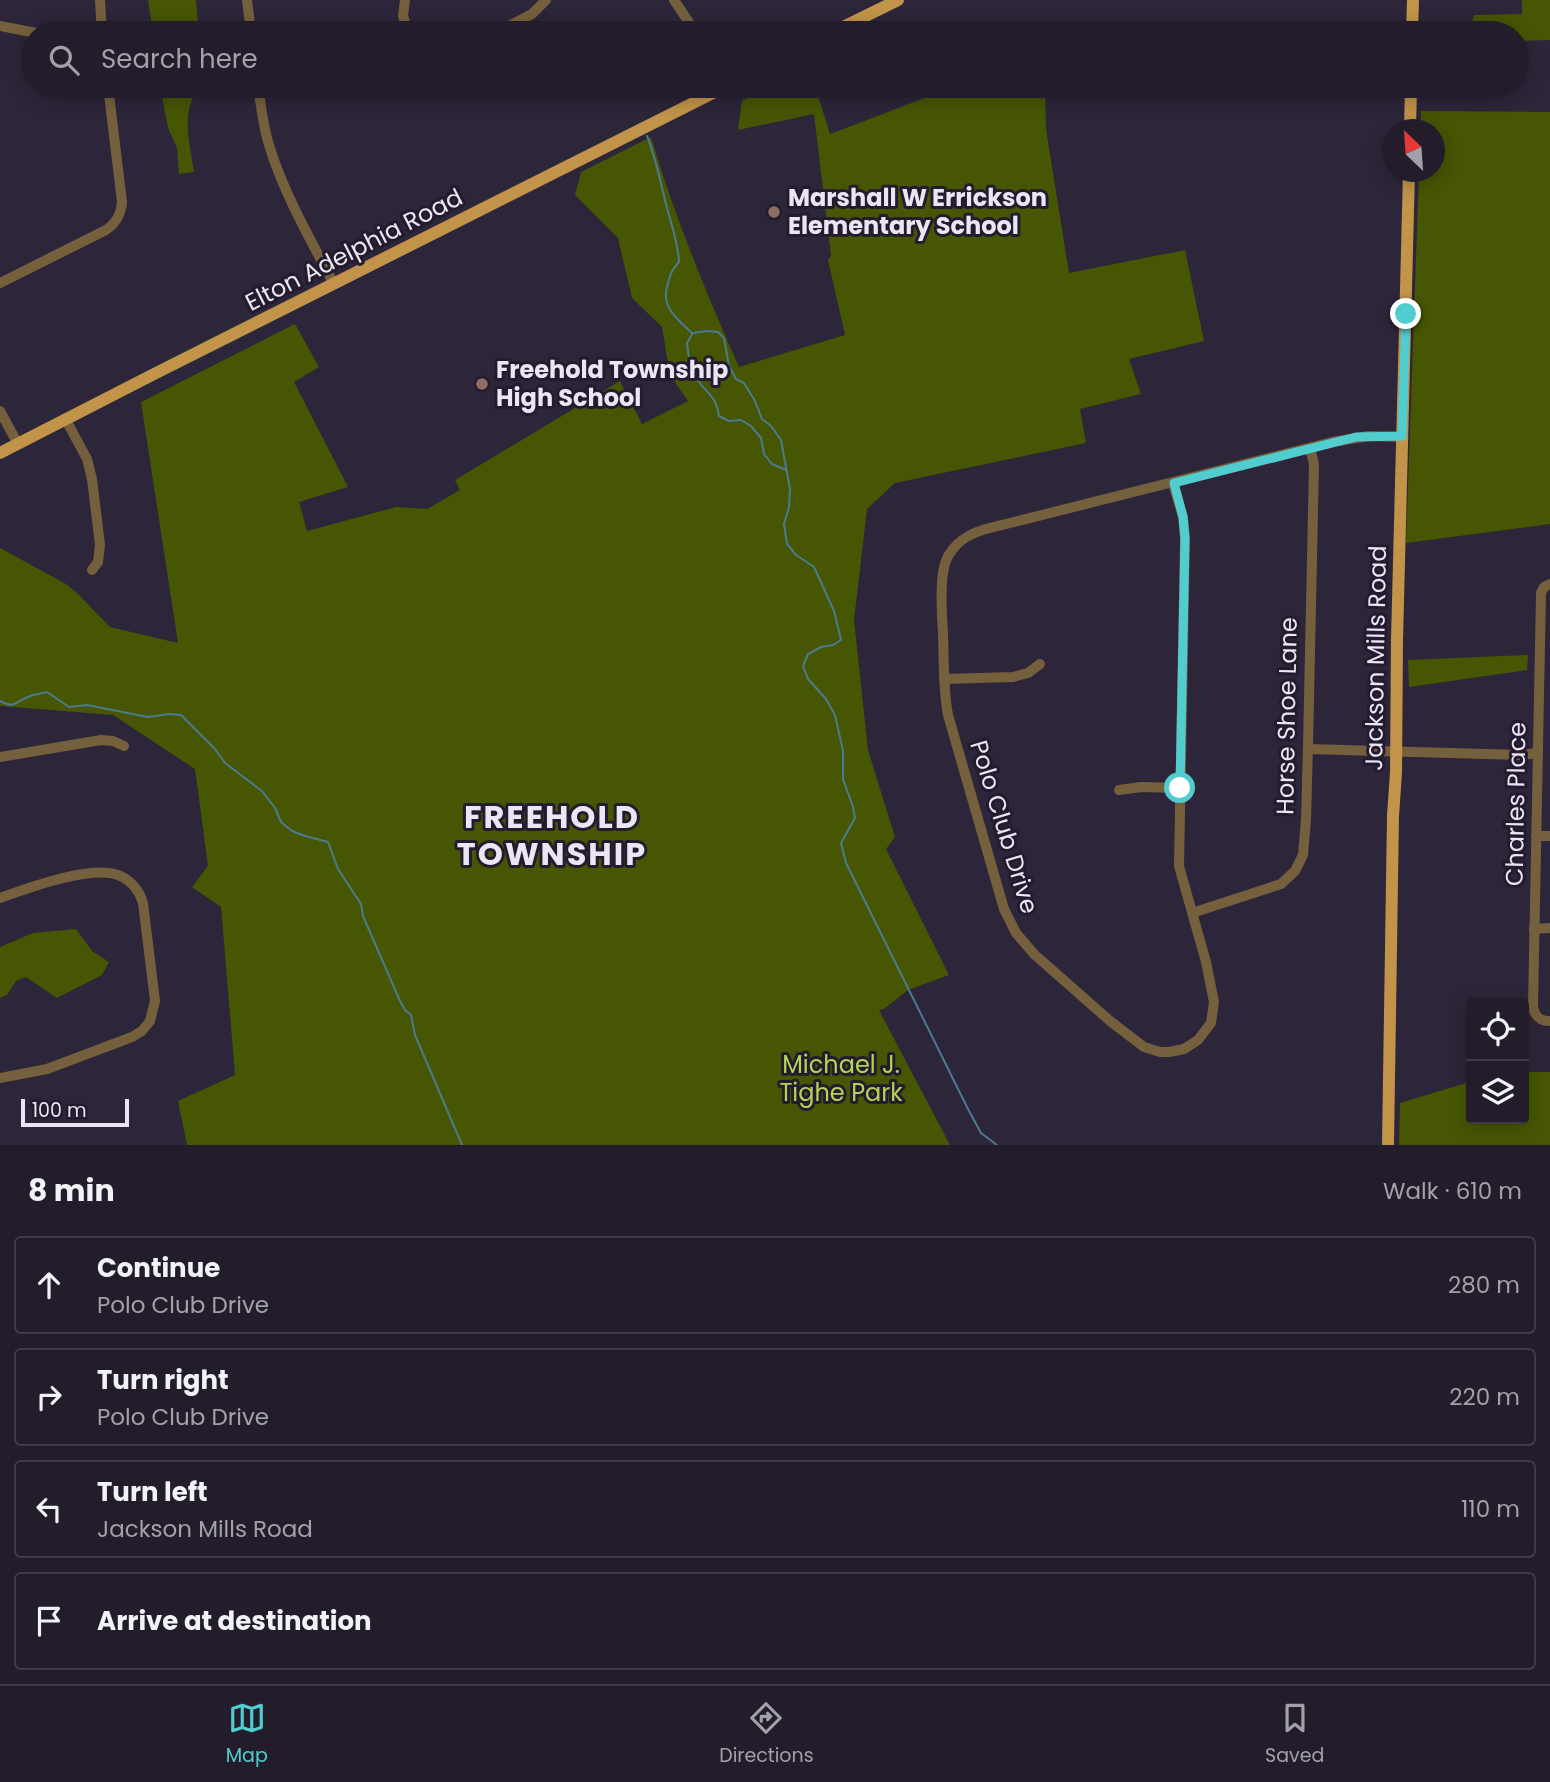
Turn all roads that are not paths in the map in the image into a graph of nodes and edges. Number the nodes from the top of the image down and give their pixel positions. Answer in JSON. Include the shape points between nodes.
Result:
{"nodes":[{"id":1,"x":100,"y":0,"type":"edge"},
{"id":2,"x":247,"y":0,"type":"edge"},
{"id":3,"x":405,"y":0,"type":"edge"},
{"id":4,"x":546,"y":0,"type":"edge"},
{"id":5,"x":674,"y":0,"type":"edge"},
{"id":6,"x":898,"y":0,"type":"edge"},
{"id":7,"x":1413,"y":0,"type":"edge"},
{"id":8,"x":101,"y":21,"type":"edge"},
{"id":9,"x":250,"y":21,"type":"edge"},
{"id":10,"x":405,"y":21,"type":"edge"},
{"id":11,"x":520,"y":21,"type":"edge"},
{"id":12,"x":688,"y":21,"type":"edge"},
{"id":13,"x":855,"y":21,"type":"edge"},
{"id":14,"x":1412,"y":21,"type":"edge"},
{"id":15,"x":0,"y":26,"type":"edge"},
{"id":16,"x":21,"y":30,"type":"edge"},
{"id":17,"x":109,"y":98,"type":"edge"},
{"id":18,"x":260,"y":98,"type":"edge"},
{"id":19,"x":701,"y":98,"type":"edge"},
{"id":20,"x":1411,"y":98,"type":"edge"},
{"id":21,"x":1410,"y":119,"type":"edge"},
{"id":22,"x":1409,"y":182,"type":"edge"},
{"id":23,"x":0,"y":283,"type":"edge"},
{"id":24,"x":334,"y":284,"type":"junction"},
{"id":25,"x":0,"y":411,"type":"edge"},
{"id":26,"x":66,"y":420,"type":"junction"},
{"id":27,"x":1402,"y":436,"type":"junction"},
{"id":28,"x":18,"y":444,"type":"junction"},
{"id":29,"x":1310,"y":448,"type":"junction"},
{"id":30,"x":0,"y":453,"type":"edge"},
{"id":31,"x":1174,"y":483,"type":"junction"},
{"id":32,"x":92,"y":570,"type":"dead end"},
{"id":33,"x":1547,"y":585,"type":"edge"},
{"id":34,"x":1040,"y":664,"type":"dead end"},
{"id":35,"x":944,"y":679,"type":"junction"},
{"id":36,"x":124,"y":746,"type":"dead end"},
{"id":37,"x":1308,"y":749,"type":"junction"},
{"id":38,"x":1396,"y":751,"type":"junction"},
{"id":39,"x":1538,"y":753,"type":"junction"},
{"id":40,"x":0,"y":757,"type":"edge"},
{"id":41,"x":1180,"y":788,"type":"junction"},
{"id":42,"x":1119,"y":790,"type":"dead end"},
{"id":43,"x":1536,"y":836,"type":"junction"},
{"id":44,"x":1550,"y":836,"type":"edge"},
{"id":45,"x":0,"y":898,"type":"edge"},
{"id":46,"x":1192,"y":913,"type":"junction"},
{"id":47,"x":1550,"y":928,"type":"edge"},
{"id":48,"x":1534,"y":929,"type":"junction"},
{"id":49,"x":1546,"y":1020,"type":"edge"},
{"id":50,"x":0,"y":1078,"type":"edge"},
{"id":51,"x":1388,"y":1145,"type":"edge"}],
"edges":[{"from":1,"to":8,"type":"street"},
{"from":2,"to":9,"type":"street"},
{"from":3,"to":10,"type":"street"},
{"from":4,"to":11,"type":"street"},
{"from":5,"to":12,"type":"street"},
{"from":6,"to":13,"type":"main road"},
{"from":7,"to":14,"type":"main road"},
{"from":15,"to":16,"type":"street"},
{"from":17,"to":23,"type":"street","via":[[122,202],[119,216],[106,230]]},
{"from":18,"to":24,"type":"street","via":[[275,164]]},
{"from":19,"to":24,"type":"main road","name":"Elton Adelphia Road"},
{"from":20,"to":21,"type":"main road"},
{"from":22,"to":27,"type":"main road","name":"Jackson Mills Road"},
{"from":24,"to":26,"type":"main road","name":"Elton Adelphia Road"},
{"from":25,"to":28,"type":"street"},
{"from":26,"to":28,"type":"main road","name":"Elton Adelphia Road"},
{"from":26,"to":32,"type":"street","via":[[92,478],[100,545]]},
{"from":27,"to":29,"type":"street","name":"Polo Club Drive","via":[[1356,437]]},
{"from":27,"to":38,"type":"main road","name":"Jackson Mills Road"},
{"from":28,"to":30,"type":"main road","name":"Elton Adelphia Road"},
{"from":29,"to":31,"type":"street","name":"Polo Club Drive"},
{"from":29,"to":37,"type":"street","name":"Horse Shoe Lane","via":[[1314,464]]},
{"from":31,"to":35,"type":"street","name":"Polo Club Drive","via":[[1006,524],[961,540],[943,572]]},
{"from":31,"to":41,"type":"street","name":"Polo Club Drive","via":[[1185,538]]},
{"from":33,"to":39,"type":"street","name":"Charles Place","via":[[1541,593]]},
{"from":34,"to":35,"type":"street","via":[[1013,677]]},
{"from":35,"to":46,"type":"street","name":"Polo Club Drive","via":[[947,715],[1009,921],[1034,954],[1110,1021],[1152,1050],[1177,1051],[1191,1045],[1205,1033],[1213,1013],[1213,993]]},
{"from":36,"to":40,"type":"street","via":[[101,740]]},
{"from":37,"to":38,"type":"street"},
{"from":37,"to":46,"type":"street","name":"Horse Shoe Lane","via":[[1304,849],[1295,871],[1274,887]]},
{"from":38,"to":39,"type":"street"},
{"from":38,"to":51,"type":"main road","name":"Jackson Mills Road"},
{"from":39,"to":43,"type":"street","name":"Charles Place"},
{"from":41,"to":42,"type":"street"},
{"from":41,"to":46,"type":"street","name":"Polo Club Drive","via":[[1179,866]]},
{"from":43,"to":44,"type":"street"},
{"from":43,"to":48,"type":"street","name":"Charles Place"},
{"from":45,"to":50,"type":"street","via":[[50,881],[99,873],[127,880],[144,903],[155,1001],[150,1021],[132,1037],[47,1069]]},
{"from":47,"to":48,"type":"street"},
{"from":48,"to":49,"type":"street","name":"Charles Place","via":[[1533,1007],[1534,1013]]}]}
